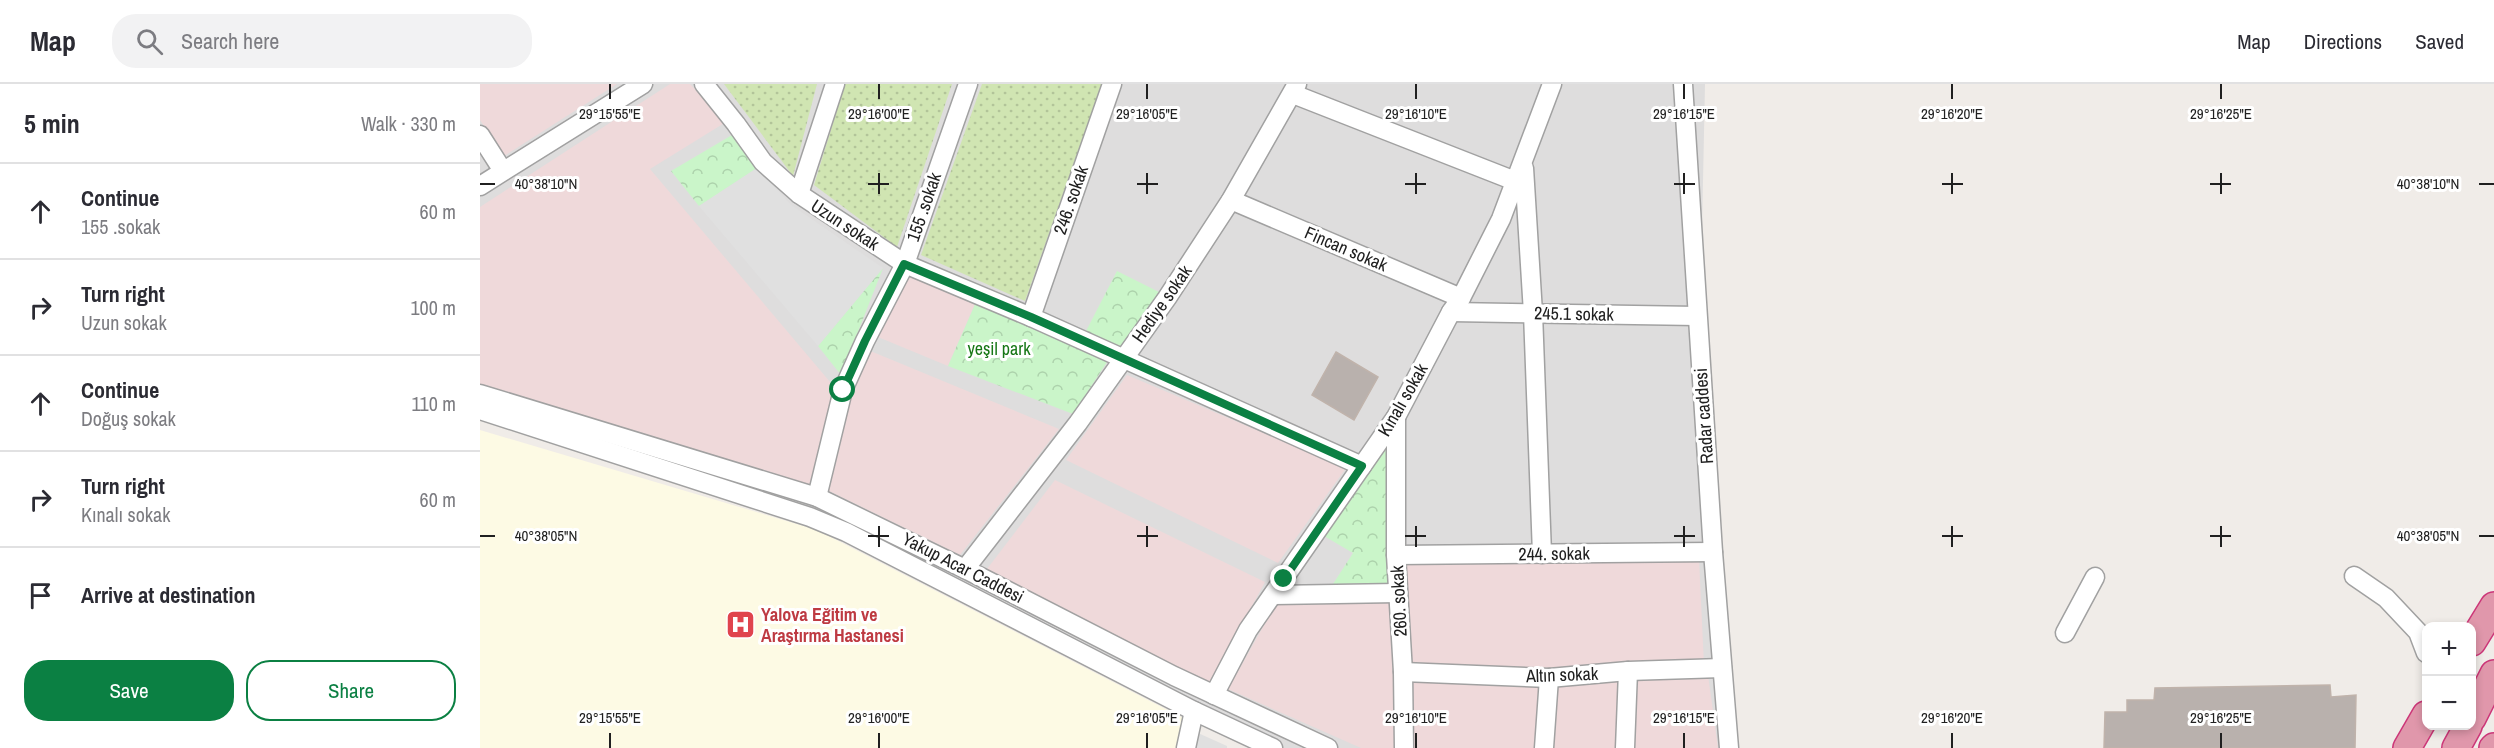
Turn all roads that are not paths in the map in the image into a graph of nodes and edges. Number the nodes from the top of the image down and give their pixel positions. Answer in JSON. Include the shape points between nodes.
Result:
{"nodes":[{"id":1,"x":643,"y":84,"type":"edge"},
{"id":2,"x":704,"y":84,"type":"edge"},
{"id":3,"x":835,"y":84,"type":"edge"},
{"id":4,"x":968,"y":84,"type":"edge"},
{"id":5,"x":1112,"y":84,"type":"edge"},
{"id":6,"x":1551,"y":84,"type":"edge"},
{"id":7,"x":1683,"y":84,"type":"edge"},
{"id":8,"x":1295,"y":89,"type":"edge"},
{"id":9,"x":480,"y":135,"type":"edge"},
{"id":10,"x":1523,"y":160,"type":"junction"},
{"id":11,"x":503,"y":171,"type":"junction"},
{"id":12,"x":1515,"y":181,"type":"junction"},
{"id":13,"x":480,"y":186,"type":"edge"},
{"id":14,"x":799,"y":194,"type":"junction"},
{"id":15,"x":1231,"y":200,"type":"junction"},
{"id":16,"x":904,"y":264,"type":"junction"},
{"id":17,"x":1456,"y":305,"type":"junction"},
{"id":18,"x":1533,"y":314,"type":"junction"},
{"id":19,"x":1697,"y":316,"type":"junction"},
{"id":20,"x":1031,"y":317,"type":"junction"},
{"id":21,"x":1124,"y":359,"type":"junction"},
{"id":22,"x":480,"y":394,"type":"edge"},
{"id":23,"x":480,"y":410,"type":"edge"},
{"id":24,"x":1396,"y":417,"type":"junction"},
{"id":25,"x":1362,"y":466,"type":"junction"},
{"id":26,"x":817,"y":497,"type":"junction"},
{"id":27,"x":1713,"y":552,"type":"junction"},
{"id":28,"x":1542,"y":554,"type":"junction"},
{"id":29,"x":1396,"y":555,"type":"junction"},
{"id":30,"x":965,"y":569,"type":"junction"},
{"id":31,"x":2354,"y":576,"type":"dead end"},
{"id":32,"x":2096,"y":577,"type":"dead end"},
{"id":33,"x":1398,"y":593,"type":"junction"},
{"id":34,"x":1274,"y":595,"type":"junction"},
{"id":35,"x":2494,"y":606,"type":"edge"},
{"id":36,"x":2065,"y":633,"type":"dead end"},
{"id":37,"x":2476,"y":635,"type":"edge"},
{"id":38,"x":2422,"y":641,"type":"edge"},
{"id":39,"x":1722,"y":668,"type":"junction"},
{"id":40,"x":1628,"y":671,"type":"junction"},
{"id":41,"x":1403,"y":672,"type":"junction"},
{"id":42,"x":2494,"y":674,"type":"edge"},
{"id":43,"x":1550,"y":678,"type":"junction"},
{"id":44,"x":1214,"y":695,"type":"junction"},
{"id":45,"x":2476,"y":710,"type":"edge"},
{"id":46,"x":1194,"y":711,"type":"junction"},
{"id":47,"x":2422,"y":723,"type":"edge"},
{"id":48,"x":2466,"y":730,"type":"edge"},
{"id":49,"x":1186,"y":748,"type":"edge"},
{"id":50,"x":1273,"y":748,"type":"edge"},
{"id":51,"x":1328,"y":748,"type":"edge"},
{"id":52,"x":1404,"y":748,"type":"edge"},
{"id":53,"x":1544,"y":748,"type":"edge"},
{"id":54,"x":1625,"y":748,"type":"edge"},
{"id":55,"x":1729,"y":748,"type":"edge"},
{"id":56,"x":2407,"y":748,"type":"edge"},
{"id":57,"x":2456,"y":748,"type":"edge"}],
"edges":[{"from":1,"to":11,"type":"street"},
{"from":2,"to":14,"type":"street","name":"Uzun sokak","via":[[762,162]]},
{"from":3,"to":14,"type":"street"},
{"from":4,"to":16,"type":"street","name":"155 .sokak"},
{"from":5,"to":20,"type":"street","name":"246. sokak"},
{"from":6,"to":10,"type":"street","name":"Kınalı sokak"},
{"from":7,"to":19,"type":"street","name":"Radar caddesi"},
{"from":8,"to":12,"type":"street"},
{"from":8,"to":15,"type":"street","name":"Hediye sokak"},
{"from":9,"to":11,"type":"street"},
{"from":10,"to":12,"type":"street","name":"Kınalı sokak"},
{"from":10,"to":18,"type":"street"},
{"from":11,"to":13,"type":"street"},
{"from":12,"to":17,"type":"street","name":"Kınalı sokak","via":[[1501,219]]},
{"from":14,"to":16,"type":"street","name":"Uzun sokak"},
{"from":15,"to":17,"type":"street","name":"Fincan sokak"},
{"from":15,"to":21,"type":"street","name":"Hediye sokak"},
{"from":16,"to":20,"type":"street","name":"Uzun sokak"},
{"from":16,"to":26,"type":"street","name":"155 .sokak","via":[[843,390]]},
{"from":17,"to":18,"type":"street","name":"245.1 sokak"},
{"from":17,"to":24,"type":"street","name":"Kınalı sokak"},
{"from":18,"to":19,"type":"street","name":"245.1 sokak"},
{"from":18,"to":28,"type":"street"},
{"from":19,"to":27,"type":"street","name":"Radar caddesi"},
{"from":20,"to":21,"type":"street","name":"Uzun sokak"},
{"from":21,"to":25,"type":"street","name":"Uzun sokak"},
{"from":21,"to":30,"type":"street","name":"Hediye sokak"},
{"from":22,"to":26,"type":"street","name":"Yakup Acar Caddesi"},
{"from":23,"to":46,"type":"street","name":"Yakup Acar Caddesi","via":[[846,532]]},
{"from":24,"to":25,"type":"street","name":"Kınalı sokak"},
{"from":24,"to":29,"type":"street","name":"260. sokak"},
{"from":25,"to":34,"type":"street","name":"Kınalı sokak"},
{"from":26,"to":30,"type":"street","name":"Yakup Acar Caddesi"},
{"from":27,"to":28,"type":"street","name":"244. sokak"},
{"from":27,"to":39,"type":"street","name":"Radar caddesi"},
{"from":28,"to":29,"type":"street","name":"244. sokak"},
{"from":29,"to":33,"type":"street","name":"260. sokak"},
{"from":30,"to":44,"type":"street","name":"Yakup Acar Caddesi"},
{"from":31,"to":38,"type":"street","via":[[2386,598]]},
{"from":32,"to":36,"type":"street"},
{"from":33,"to":34,"type":"street"},
{"from":33,"to":41,"type":"street","name":"260. sokak"},
{"from":34,"to":44,"type":"street","name":"Kınalı sokak","via":[[1248,630]]},
{"from":35,"to":37,"type":"highway"},
{"from":39,"to":40,"type":"street","name":"Altın sokak"},
{"from":39,"to":55,"type":"street","name":"Radar caddesi"},
{"from":40,"to":43,"type":"street","name":"Altın sokak"},
{"from":40,"to":54,"type":"street"},
{"from":41,"to":43,"type":"street","name":"Altın sokak"},
{"from":41,"to":52,"type":"street","name":"260. sokak"},
{"from":42,"to":45,"type":"highway"},
{"from":43,"to":53,"type":"street"},
{"from":44,"to":51,"type":"street","name":"Yakup Acar Caddesi"},
{"from":46,"to":49,"type":"street"},
{"from":46,"to":50,"type":"street","name":"Yakup Acar Caddesi"},
{"from":47,"to":56,"type":"highway"},
{"from":48,"to":57,"type":"highway"}]}
